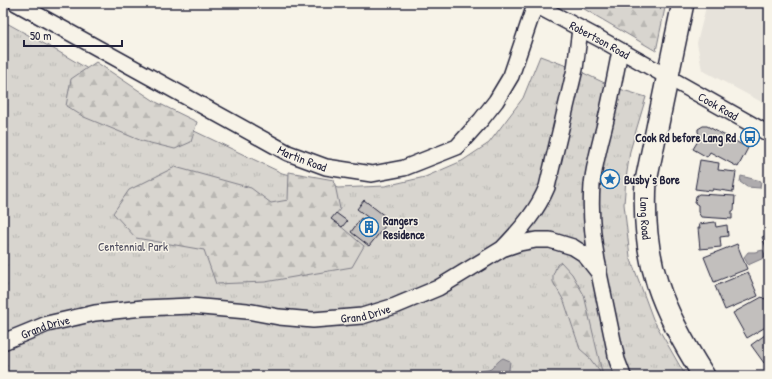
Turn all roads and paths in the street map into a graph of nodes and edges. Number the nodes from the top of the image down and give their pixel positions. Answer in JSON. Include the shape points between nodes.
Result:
{"nodes":[{"id":1,"x":16,"y":3,"type":"edge"},
{"id":2,"x":683,"y":3,"type":"edge"},
{"id":3,"x":534,"y":4,"type":"edge"},
{"id":4,"x":580,"y":29,"type":"junction"},
{"id":5,"x":620,"y":51,"type":"junction"},
{"id":6,"x":668,"y":77,"type":"junction"},
{"id":7,"x":769,"y":134,"type":"edge"},
{"id":8,"x":502,"y":249,"type":"junction"},
{"id":9,"x":599,"y":273,"type":"junction"},
{"id":10,"x":3,"y":342,"type":"edge"},
{"id":11,"x":623,"y":376,"type":"edge"},
{"id":12,"x":704,"y":376,"type":"edge"}],
"edges":[{"from":1,"to":3,"type":"street","name":"Martin Road","via":[[288,153],[326,167],[372,174],[404,168],[456,147],[496,101],[511,76]]},
{"from":2,"to":6,"type":"street","name":"Lang Road"},
{"from":3,"to":4,"type":"street","name":"Robertson Road"},
{"from":4,"to":5,"type":"street","name":"Robertson Road"},
{"from":4,"to":8,"type":"street","via":[[575,69],[547,187],[529,220]]},
{"from":5,"to":6,"type":"street","name":"Robertson Road"},
{"from":5,"to":9,"type":"street","via":[[592,185],[595,255]]},
{"from":6,"to":7,"type":"street","name":"Cook Road"},
{"from":6,"to":12,"type":"street","name":"Lang Road","via":[[646,181],[646,228],[661,297],[687,350]]},
{"from":8,"to":9,"type":"street","name":"Grand Drive","via":[[536,240],[559,242],[584,254]]},
{"from":8,"to":10,"type":"street","name":"Grand Drive","via":[[438,288],[395,306],[362,316],[313,320],[191,306],[143,308],[95,313],[47,324]]},
{"from":9,"to":11,"type":"street","name":"Grand Drive","via":[[617,360]]}]}
